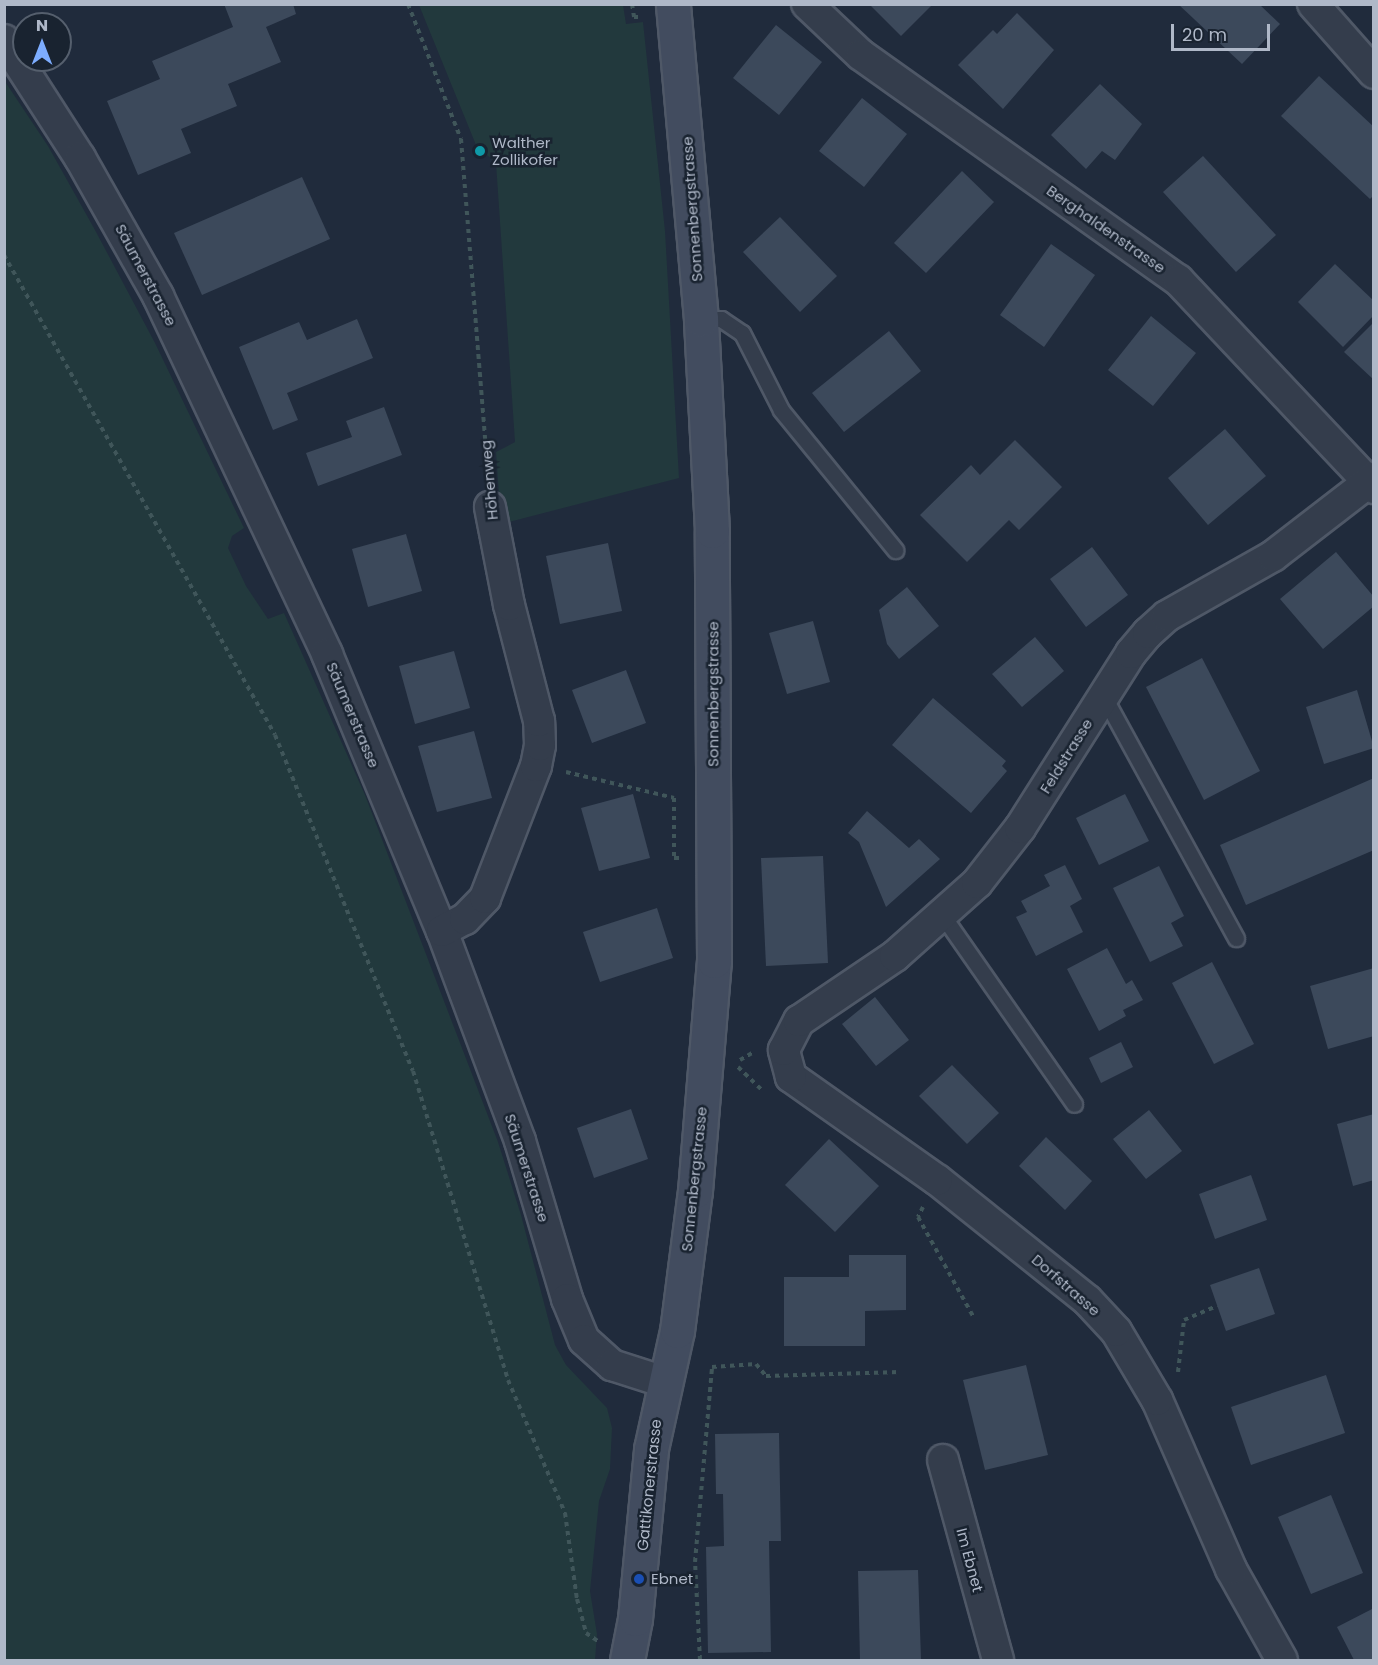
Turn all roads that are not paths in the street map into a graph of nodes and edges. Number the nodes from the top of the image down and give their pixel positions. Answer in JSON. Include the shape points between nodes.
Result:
{"nodes":[{"id":1,"x":673,"y":4,"type":"edge"},
{"id":2,"x":807,"y":4,"type":"edge"},
{"id":3,"x":1313,"y":4,"type":"edge"},
{"id":4,"x":4,"y":40,"type":"edge"},
{"id":5,"x":1374,"y":73,"type":"edge"},
{"id":6,"x":700,"y":319,"type":"junction"},
{"id":7,"x":1372,"y":483,"type":"edge"},
{"id":8,"x":490,"y":507,"type":"road end"},
{"id":9,"x":895,"y":550,"type":"dead end"},
{"id":10,"x":1104,"y":697,"type":"junction"},
{"id":11,"x":943,"y":916,"type":"junction"},
{"id":12,"x":442,"y":931,"type":"junction"},
{"id":13,"x":1236,"y":938,"type":"dead end"},
{"id":14,"x":784,"y":1059,"type":"joint"},
{"id":15,"x":1074,"y":1104,"type":"dead end"},
{"id":16,"x":665,"y":1382,"type":"junction"},
{"id":17,"x":943,"y":1460,"type":"dead end"},
{"id":18,"x":614,"y":1652,"type":"edge"},
{"id":19,"x":998,"y":1660,"type":"edge"},
{"id":20,"x":1282,"y":1660,"type":"edge"}],
"edges":[{"from":1,"to":6,"type":"main road","name":"Sonnenbergstrasse"},
{"from":2,"to":7,"type":"street","name":"Berghaldenstrasse","via":[[861,55],[1178,280]]},
{"from":3,"to":5,"type":"street"},
{"from":4,"to":12,"type":"street","name":"Säumerstrasse","via":[[80,158],[158,296],[327,654]]},
{"from":6,"to":9,"type":"lane","via":[[721,319],[742,333],[781,410]]},
{"from":6,"to":16,"type":"main road","name":"Sonnenbergstrasse","via":[[712,531],[714,961],[694,1191],[677,1331]]},
{"from":7,"to":10,"type":"street","name":"Feldstrasse","via":[[1272,556],[1167,616],[1131,652]]},
{"from":8,"to":12,"type":"street","name":"Höhenweg","via":[[509,605],[539,721],[536,766],[484,898],[465,919]]},
{"from":10,"to":11,"type":"street","name":"Feldstrasse","via":[[1003,852]]},
{"from":10,"to":13,"type":"lane"},
{"from":11,"to":14,"type":"street","name":"Feldstrasse","via":[[895,956],[799,1021],[785,1042]]},
{"from":11,"to":15,"type":"lane"},
{"from":12,"to":16,"type":"street","name":"Säumerstrasse","via":[[520,1141],[567,1299],[584,1340],[612,1365]]},
{"from":14,"to":20,"type":"street","name":"Dorfstrasse","via":[[791,1077],[937,1180],[1088,1300],[1121,1339],[1157,1400],[1231,1569]]},
{"from":16,"to":18,"type":"main road","name":"Gattikonerstrasse","via":[[651,1449],[635,1619]]},
{"from":17,"to":19,"type":"street","name":"Im Ebnet"}]}
